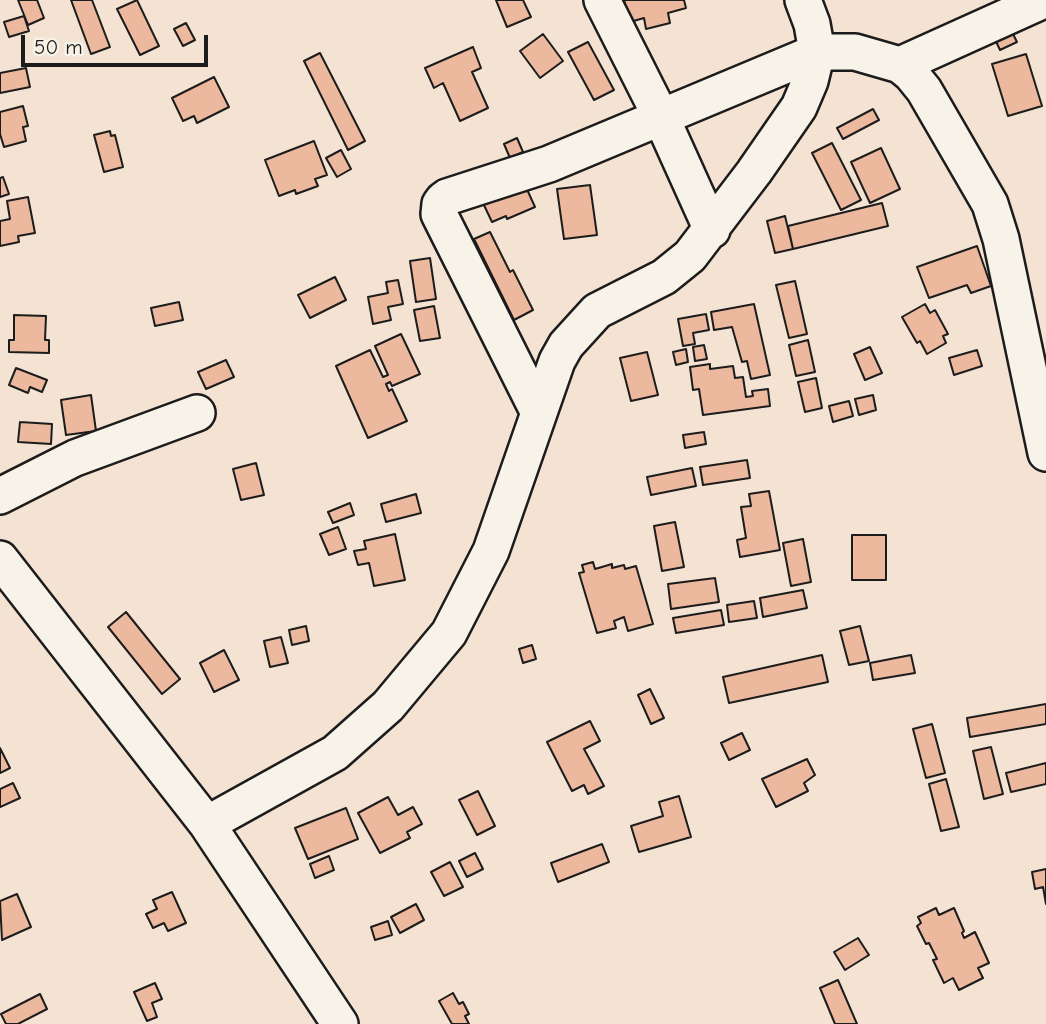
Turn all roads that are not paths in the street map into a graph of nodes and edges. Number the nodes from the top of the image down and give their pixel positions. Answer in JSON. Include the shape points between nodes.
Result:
{"nodes":[{"id":1,"x":602,"y":0,"type":"edge"},
{"id":2,"x":803,"y":0,"type":"edge"},
{"id":3,"x":1044,"y":0,"type":"edge"},
{"id":4,"x":817,"y":52,"type":"junction"},
{"id":5,"x":900,"y":65,"type":"junction"},
{"id":6,"x":662,"y":117,"type":"junction"},
{"id":7,"x":712,"y":230,"type":"junction"},
{"id":8,"x":1037,"y":370,"type":"edge"},
{"id":9,"x":197,"y":412,"type":"dead end"},
{"id":10,"x":539,"y":413,"type":"junction"},
{"id":11,"x":1046,"y":453,"type":"edge"},
{"id":12,"x":0,"y":496,"type":"edge"},
{"id":13,"x":0,"y":559,"type":"edge"},
{"id":14,"x":207,"y":824,"type":"junction"},
{"id":15,"x":340,"y":1024,"type":"edge"}],
"edges":[{"from":1,"to":6,"type":"street"},
{"from":2,"to":4,"type":"street"},
{"from":3,"to":5,"type":"street"},
{"from":4,"to":5,"type":"street","via":[[855,52]]},
{"from":4,"to":6,"type":"street"},
{"from":4,"to":7,"type":"street","via":[[799,107]]},
{"from":5,"to":8,"type":"street","via":[[924,90],[990,204]]},
{"from":6,"to":7,"type":"street"},
{"from":6,"to":10,"type":"street","via":[[549,163],[447,197],[440,204],[439,214]]},
{"from":7,"to":10,"type":"street","via":[[664,277],[597,311],[579,330],[557,361]]},
{"from":8,"to":11,"type":"street"},
{"from":9,"to":12,"type":"street","via":[[75,458]]},
{"from":10,"to":14,"type":"street","via":[[491,551],[449,633],[388,706],[335,753]]},
{"from":13,"to":14,"type":"street"},
{"from":14,"to":15,"type":"street"}]}
